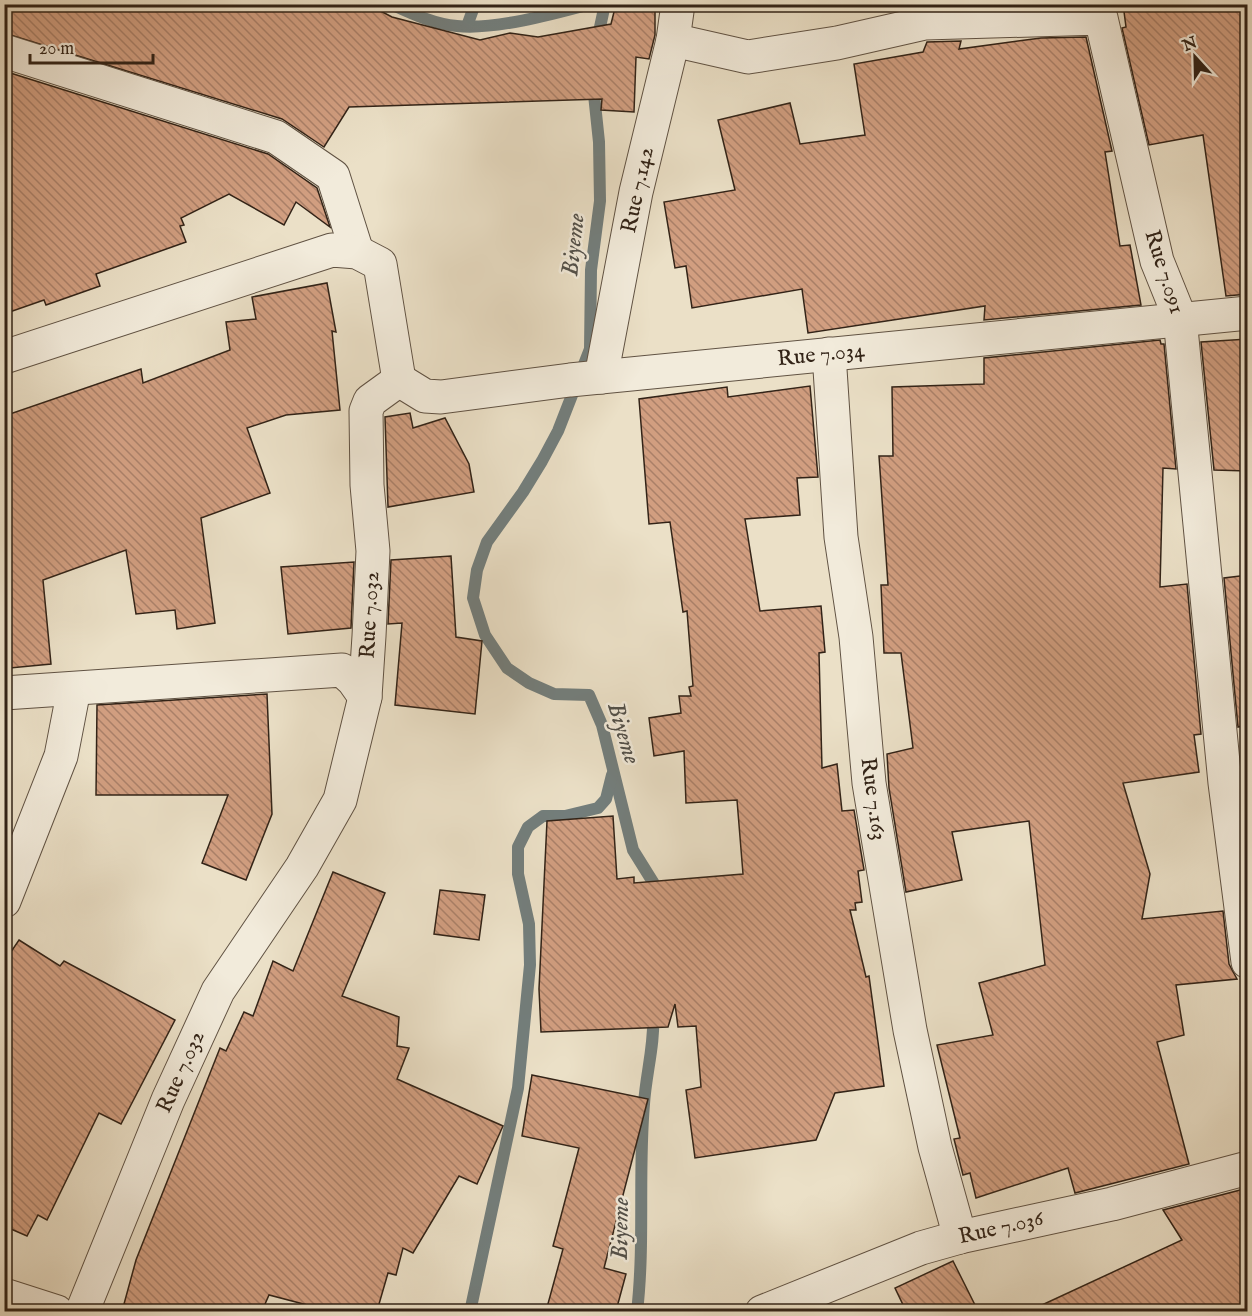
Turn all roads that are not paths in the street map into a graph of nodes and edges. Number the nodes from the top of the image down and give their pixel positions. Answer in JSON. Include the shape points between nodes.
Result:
{"nodes":[{"id":1,"x":678,"y":4,"type":"edge"},
{"id":2,"x":673,"y":40,"type":"junction"},
{"id":3,"x":4,"y":51,"type":"edge"},
{"id":4,"x":357,"y":252,"type":"junction"},
{"id":5,"x":1248,"y":313,"type":"edge"},
{"id":6,"x":1180,"y":318,"type":"junction"},
{"id":7,"x":829,"y":354,"type":"junction"},
{"id":8,"x":4,"y":357,"type":"edge"},
{"id":9,"x":601,"y":377,"type":"junction"},
{"id":10,"x":399,"y":380,"type":"junction"},
{"id":11,"x":74,"y":689,"type":"junction"},
{"id":12,"x":4,"y":693,"type":"edge"},
{"id":13,"x":364,"y":697,"type":"junction"},
{"id":14,"x":4,"y":901,"type":"edge"},
{"id":15,"x":1248,"y":962,"type":"edge"},
{"id":16,"x":1248,"y":1168,"type":"edge"},
{"id":17,"x":960,"y":1237,"type":"junction"},
{"id":18,"x":4,"y":1295,"type":"edge"},
{"id":19,"x":57,"y":1311,"type":"edge"},
{"id":20,"x":82,"y":1311,"type":"edge"},
{"id":21,"x":762,"y":1311,"type":"edge"}],
"edges":[{"from":1,"to":2,"type":"street","name":"Rue 7.142"},
{"from":2,"to":6,"type":"street","name":"Rue 7.091","via":[[748,57],[837,43],[925,23],[1101,18],[1157,261]]},
{"from":2,"to":9,"type":"street","name":"Rue 7.142","via":[[636,192]]},
{"from":3,"to":4,"type":"street","via":[[276,137],[333,176]]},
{"from":4,"to":8,"type":"street","via":[[332,250]]},
{"from":4,"to":10,"type":"street","via":[[380,264]]},
{"from":5,"to":6,"type":"street","name":"Rue 7.034"},
{"from":6,"to":7,"type":"street","name":"Rue 7.034"},
{"from":6,"to":15,"type":"street","name":"Rue 7.091","via":[[1225,783]]},
{"from":7,"to":9,"type":"street","name":"Rue 7.034"},
{"from":7,"to":17,"type":"street","name":"Rue 7.163","via":[[841,537],[856,637],[869,783],[909,1030]]},
{"from":9,"to":10,"type":"street","name":"Rue 7.034","via":[[441,397],[425,396]]},
{"from":10,"to":13,"type":"street","name":"Rue 7.032","via":[[370,401],[366,411],[373,551]]},
{"from":11,"to":12,"type":"street"},
{"from":11,"to":13,"type":"street","via":[[342,670]]},
{"from":11,"to":14,"type":"street","via":[[61,756]]},
{"from":13,"to":20,"type":"street","name":"Rue 7.032","via":[[340,800],[302,867],[218,991],[168,1100]]},
{"from":16,"to":17,"type":"street","name":"Rue 7.036","via":[[1112,1204]]},
{"from":17,"to":21,"type":"street","name":"Rue 7.036","via":[[921,1248]]},
{"from":18,"to":19,"type":"street"}]}
